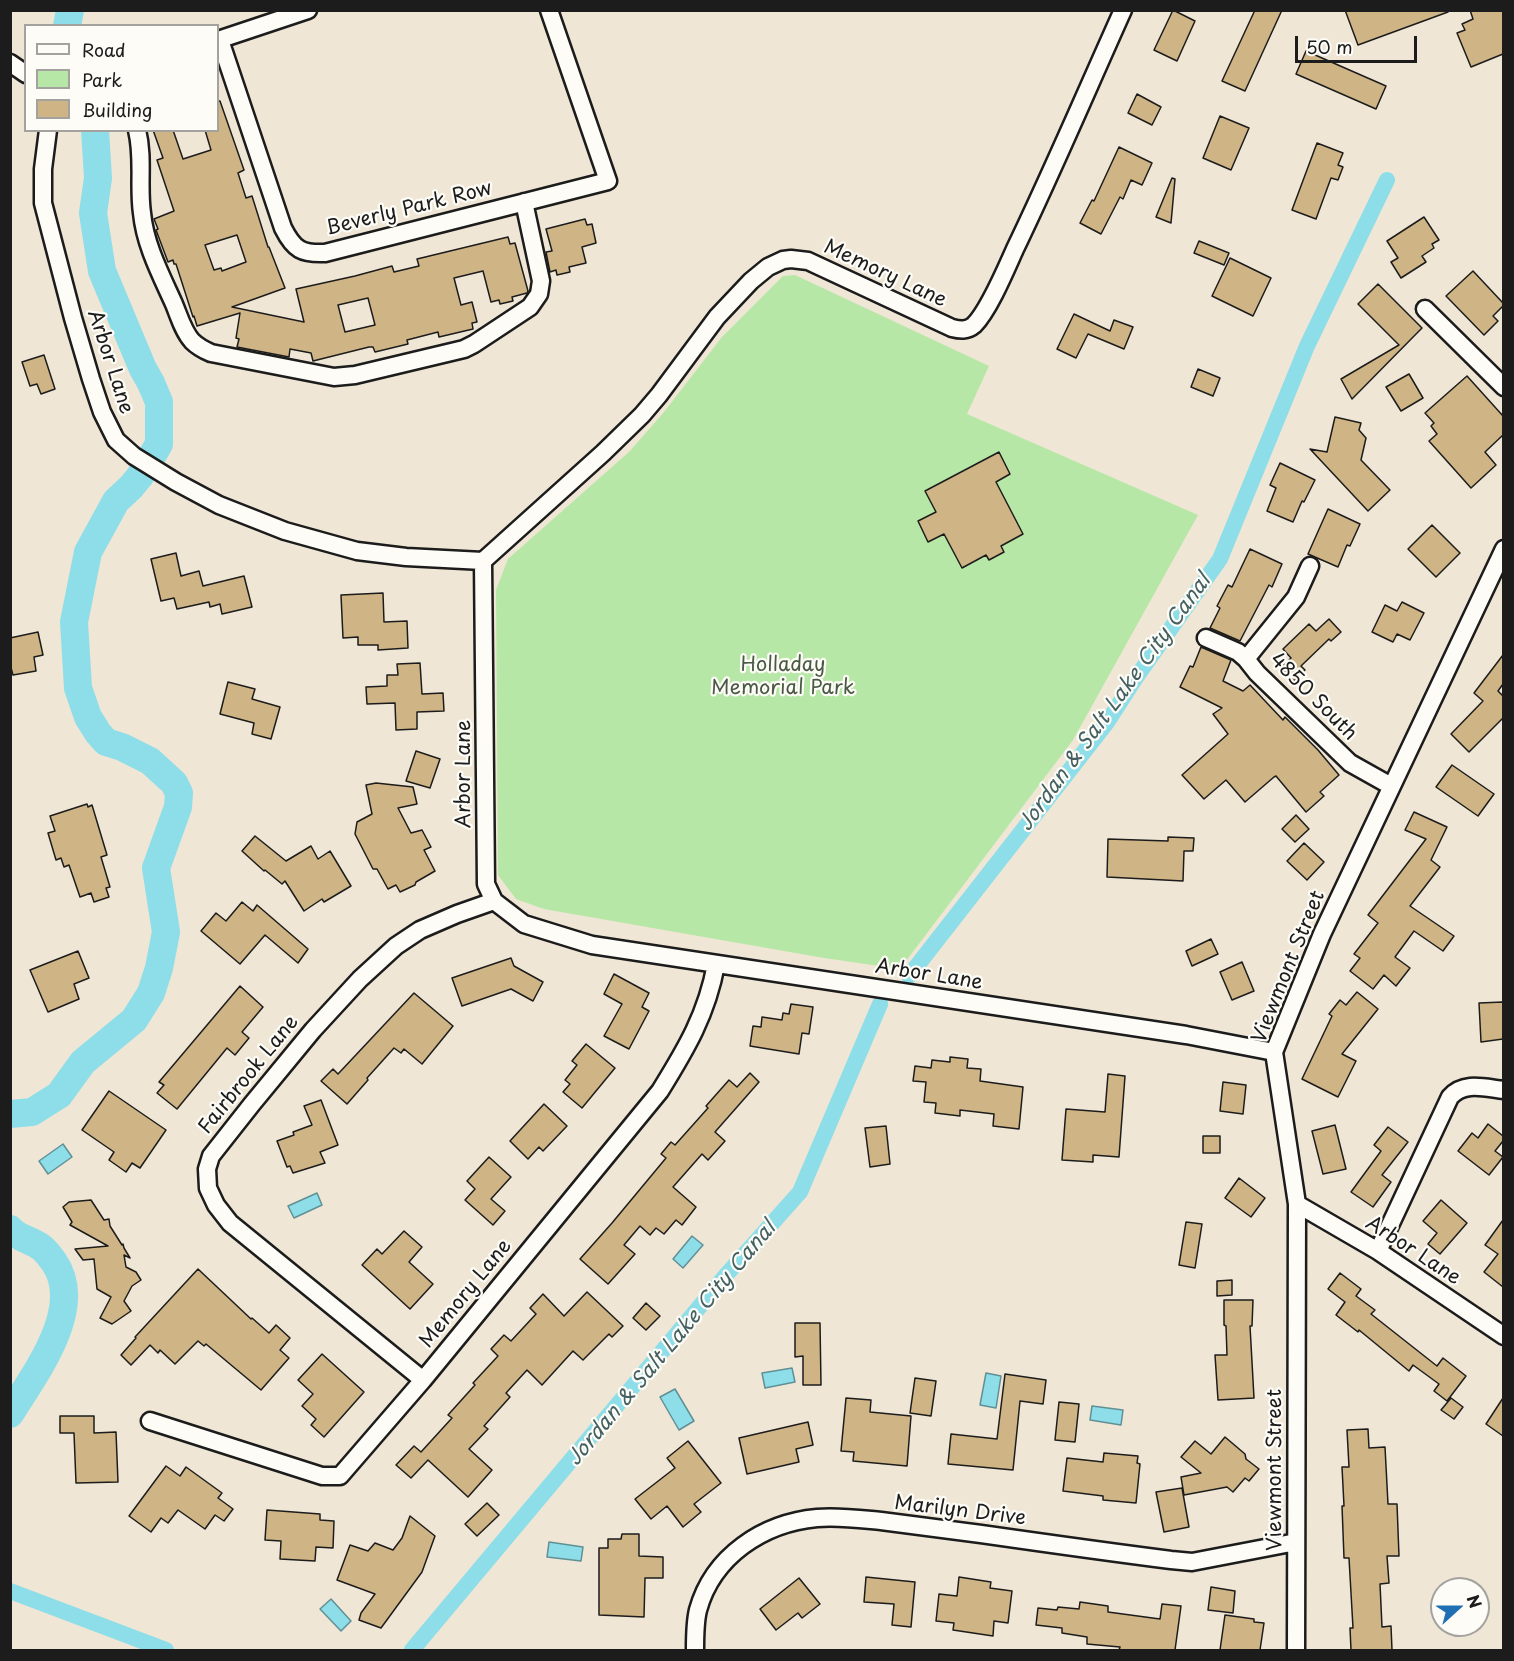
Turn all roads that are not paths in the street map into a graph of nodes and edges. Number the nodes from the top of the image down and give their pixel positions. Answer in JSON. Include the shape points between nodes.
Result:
{"nodes":[{"id":1,"x":308,"y":10,"type":"edge"},
{"id":2,"x":549,"y":10,"type":"edge"},
{"id":3,"x":1123,"y":10,"type":"edge"},
{"id":4,"x":219,"y":40,"type":"edge"},
{"id":5,"x":10,"y":63,"type":"edge"},
{"id":6,"x":24,"y":73,"type":"edge"},
{"id":7,"x":48,"y":132,"type":"edge"},
{"id":8,"x":137,"y":132,"type":"edge"},
{"id":9,"x":524,"y":202,"type":"junction"},
{"id":10,"x":1425,"y":309,"type":"dead end"},
{"id":11,"x":1503,"y":387,"type":"edge"},
{"id":12,"x":1503,"y":549,"type":"edge"},
{"id":13,"x":483,"y":561,"type":"junction"},
{"id":14,"x":1310,"y":566,"type":"dead end"},
{"id":15,"x":1206,"y":638,"type":"dead end"},
{"id":16,"x":1246,"y":659,"type":"junction"},
{"id":17,"x":1391,"y":786,"type":"junction"},
{"id":18,"x":494,"y":902,"type":"junction"},
{"id":19,"x":716,"y":964,"type":"junction"},
{"id":20,"x":1274,"y":1052,"type":"junction"},
{"id":21,"x":1503,"y":1090,"type":"edge"},
{"id":22,"x":1297,"y":1204,"type":"junction"},
{"id":23,"x":1378,"y":1251,"type":"junction"},
{"id":24,"x":1503,"y":1336,"type":"edge"},
{"id":25,"x":423,"y":1380,"type":"junction"},
{"id":26,"x":150,"y":1421,"type":"dead end"},
{"id":27,"x":1296,"y":1542,"type":"junction"},
{"id":28,"x":695,"y":1650,"type":"edge"},
{"id":29,"x":1296,"y":1650,"type":"edge"}],
"edges":[{"from":1,"to":4,"type":"street"},
{"from":2,"to":9,"type":"street","name":"Beverly Park Row","via":[[608,181]]},
{"from":3,"to":13,"type":"street","name":"Memory Lane","via":[[1003,274],[972,327],[952,328],[808,261],[774,263],[717,317],[642,415]]},
{"from":4,"to":9,"type":"street","name":"Beverly Park Row","via":[[283,228],[301,251],[325,253]]},
{"from":5,"to":6,"type":"street"},
{"from":7,"to":13,"type":"street","name":"Arbor Lane","via":[[43,203],[73,318],[102,412],[116,440],[134,456],[219,505],[273,527],[367,552]]},
{"from":8,"to":9,"type":"street","via":[[141,213],[147,237],[189,337],[199,348],[211,353],[334,376],[348,377],[469,347],[530,307],[541,288],[541,274]]},
{"from":10,"to":11,"type":"street"},
{"from":12,"to":17,"type":"street","name":"Viewmont Street"},
{"from":13,"to":18,"type":"street","name":"Arbor Lane","via":[[486,884]]},
{"from":14,"to":16,"type":"street","via":[[1296,597]]},
{"from":15,"to":16,"type":"street","name":"4850 South"},
{"from":16,"to":17,"type":"street","name":"4850 South","via":[[1350,763]]},
{"from":17,"to":20,"type":"street","name":"Viewmont Street","via":[[1322,934]]},
{"from":18,"to":19,"type":"street","name":"Arbor Lane","via":[[524,924],[592,945]]},
{"from":18,"to":25,"type":"street","name":"Fairbrook Lane","via":[[420,930],[360,979],[210,1156],[207,1169],[208,1188],[230,1223]]},
{"from":19,"to":20,"type":"street","name":"Arbor Lane","via":[[1186,1035]]},
{"from":19,"to":25,"type":"street","name":"Memory Lane","via":[[689,1044],[660,1091]]},
{"from":20,"to":22,"type":"street","name":"Viewmont Street"},
{"from":21,"to":23,"type":"street","via":[[1468,1087],[1450,1097]]},
{"from":22,"to":23,"type":"street","name":"Arbor Lane"},
{"from":22,"to":27,"type":"street","name":"Viewmont Street"},
{"from":23,"to":24,"type":"street","name":"Arbor Lane"},
{"from":25,"to":26,"type":"street","name":"Memory Lane","via":[[340,1476],[322,1476]]},
{"from":27,"to":28,"type":"street","name":"Marilyn Drive","via":[[1192,1562],[909,1524],[818,1518],[771,1530],[745,1544],[724,1562],[708,1582],[697,1611]]},
{"from":27,"to":29,"type":"street","name":"Viewmont Street"}]}
